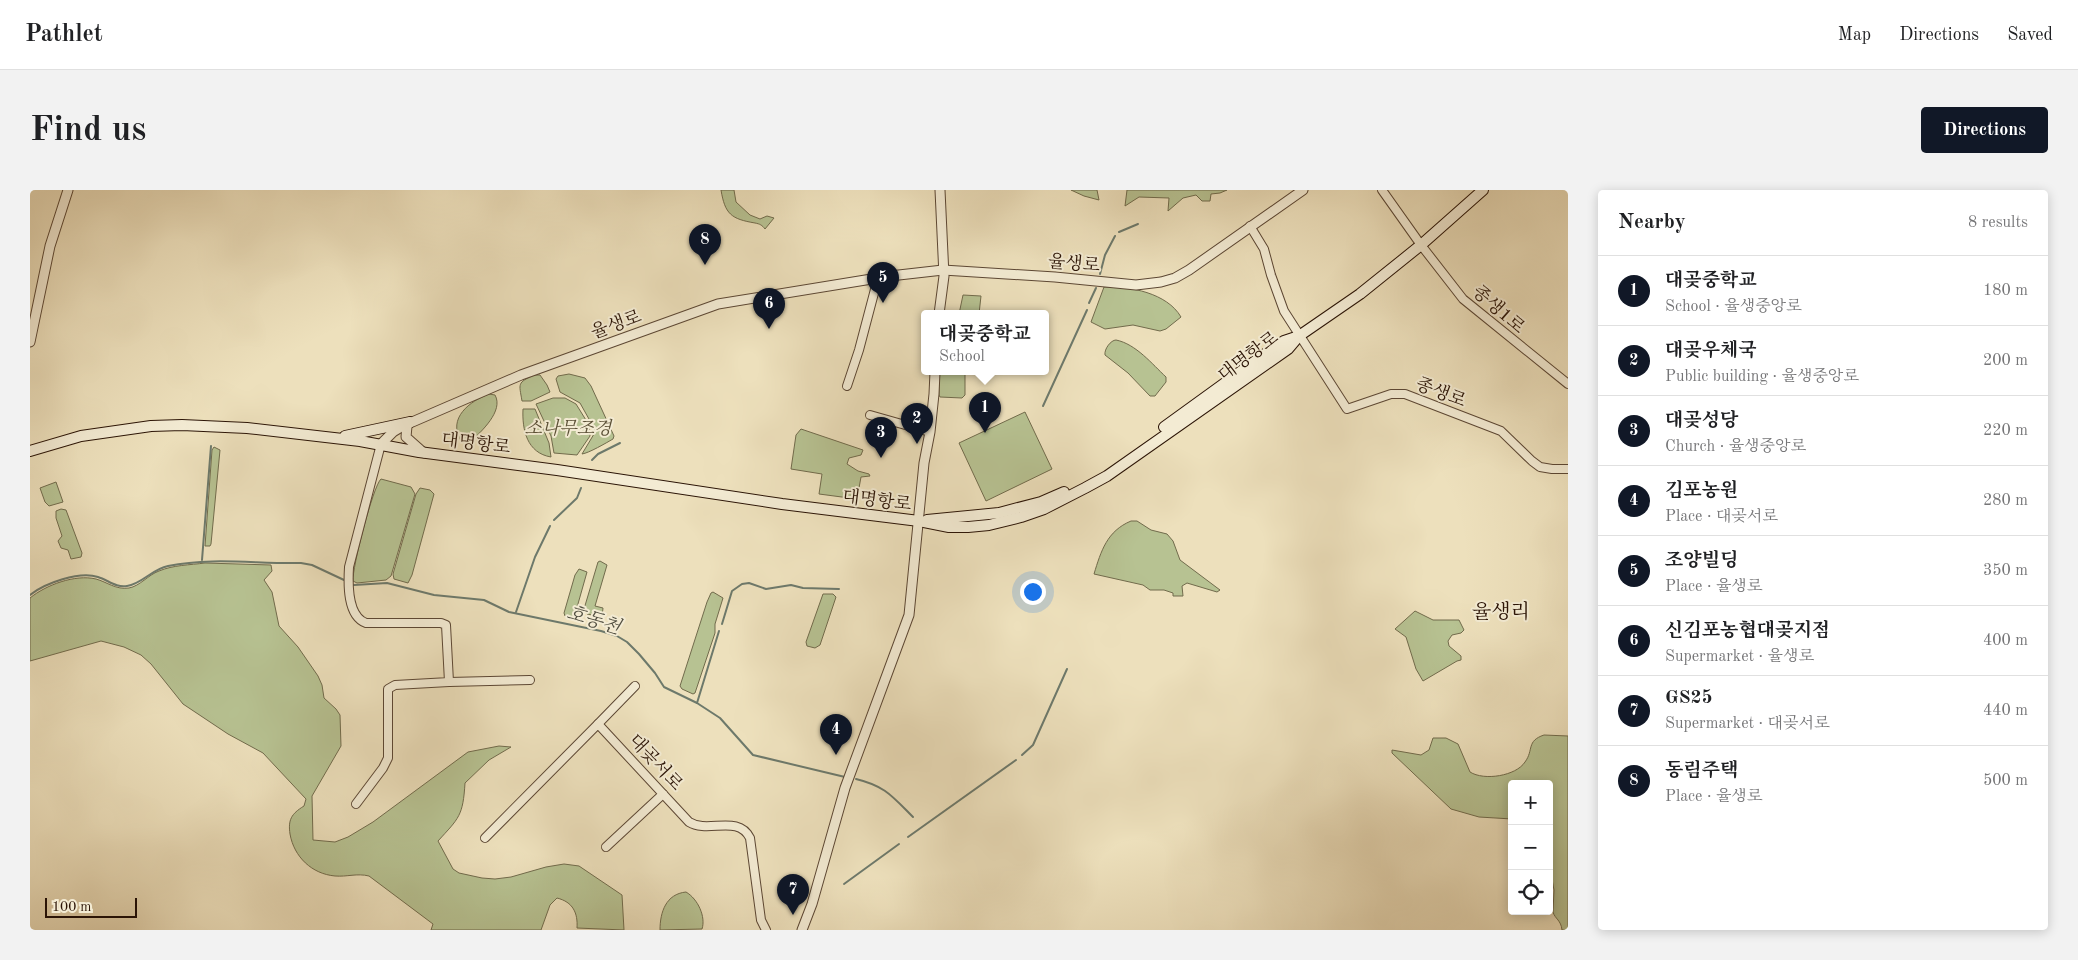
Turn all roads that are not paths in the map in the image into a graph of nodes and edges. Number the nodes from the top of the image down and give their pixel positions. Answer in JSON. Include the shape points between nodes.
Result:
{"nodes":[{"id":1,"x":68,"y":190,"type":"edge"},
{"id":2,"x":940,"y":190,"type":"edge"},
{"id":3,"x":1303,"y":190,"type":"edge"},
{"id":4,"x":1382,"y":190,"type":"edge"},
{"id":5,"x":1483,"y":190,"type":"edge"},
{"id":6,"x":1250,"y":226,"type":"junction"},
{"id":7,"x":1421,"y":245,"type":"junction"},
{"id":8,"x":943,"y":270,"type":"junction"},
{"id":9,"x":878,"y":278,"type":"junction"},
{"id":10,"x":939,"y":310,"type":"edge"},
{"id":11,"x":1298,"y":336,"type":"junction"},
{"id":12,"x":30,"y":342,"type":"edge"},
{"id":13,"x":935,"y":375,"type":"edge"},
{"id":14,"x":1568,"y":384,"type":"edge"},
{"id":15,"x":847,"y":386,"type":"dead end"},
{"id":16,"x":870,"y":415,"type":"dead end"},
{"id":17,"x":410,"y":422,"type":"junction"},
{"id":18,"x":930,"y":432,"type":"junction"},
{"id":19,"x":336,"y":438,"type":"junction"},
{"id":20,"x":381,"y":444,"type":"junction"},
{"id":21,"x":30,"y":451,"type":"edge"},
{"id":22,"x":424,"y":453,"type":"junction"},
{"id":23,"x":1568,"y":469,"type":"edge"},
{"id":24,"x":919,"y":521,"type":"junction"},
{"id":25,"x":530,"y":680,"type":"dead end"},
{"id":26,"x":449,"y":682,"type":"junction"},
{"id":27,"x":635,"y":686,"type":"dead end"},
{"id":28,"x":598,"y":724,"type":"junction"},
{"id":29,"x":663,"y":794,"type":"junction"},
{"id":30,"x":356,"y":804,"type":"dead end"},
{"id":31,"x":485,"y":838,"type":"dead end"},
{"id":32,"x":606,"y":848,"type":"dead end"},
{"id":33,"x":766,"y":930,"type":"edge"},
{"id":34,"x":802,"y":930,"type":"edge"}],
"edges":[{"from":1,"to":12,"type":"street","via":[[48,254]]},
{"from":2,"to":8,"type":"street"},
{"from":3,"to":6,"type":"street","name":"율생로"},
{"from":4,"to":7,"type":"street"},
{"from":5,"to":7,"type":"main road","name":"대명항로"},
{"from":6,"to":8,"type":"street","name":"율생로","via":[[1189,270],[1155,284]]},
{"from":6,"to":11,"type":"street","name":"대명항로","via":[[1261,241],[1277,294]]},
{"from":7,"to":11,"type":"main road","name":"대명항로","via":[[1360,294]]},
{"from":7,"to":14,"type":"street","name":"종생1로","via":[[1472,308]]},
{"from":8,"to":9,"type":"street","name":"율생로"},
{"from":8,"to":10,"type":"street"},
{"from":9,"to":15,"type":"street"},
{"from":9,"to":17,"type":"street","name":"율생로","via":[[718,304],[521,375]]},
{"from":11,"to":23,"type":"street","name":"종생로","via":[[1347,409],[1391,394],[1405,394],[1501,431],[1540,467]]},
{"from":11,"to":24,"type":"main road","name":"대명항로","via":[[1288,349],[1107,476],[1063,500],[1021,518],[989,525],[949,527]]},
{"from":13,"to":18,"type":"street"},
{"from":16,"to":18,"type":"street"},
{"from":17,"to":19,"type":"main road"},
{"from":17,"to":20,"type":"street","name":"율생로"},
{"from":17,"to":22,"type":"street","via":[[406,437]]},
{"from":18,"to":24,"type":"street"},
{"from":19,"to":20,"type":"main road","name":"대명항로"},
{"from":19,"to":21,"type":"main road","name":"대명항로","via":[[238,428],[150,426],[81,436]]},
{"from":20,"to":22,"type":"main road","name":"대명항로"},
{"from":20,"to":26,"type":"street","via":[[349,567],[351,599],[357,618],[366,623],[441,623],[446,626]]},
{"from":22,"to":24,"type":"main road","name":"대명항로"},
{"from":24,"to":34,"type":"street","via":[[908,615],[845,788]]},
{"from":25,"to":26,"type":"street"},
{"from":26,"to":30,"type":"street","via":[[395,685],[388,689],[388,758]]},
{"from":27,"to":28,"type":"street"},
{"from":28,"to":29,"type":"street","name":"대곶서로"},
{"from":28,"to":31,"type":"street"},
{"from":29,"to":32,"type":"street"},
{"from":29,"to":33,"type":"street","name":"대곶서로","via":[[693,825],[734,825],[747,831],[761,920]]}]}
